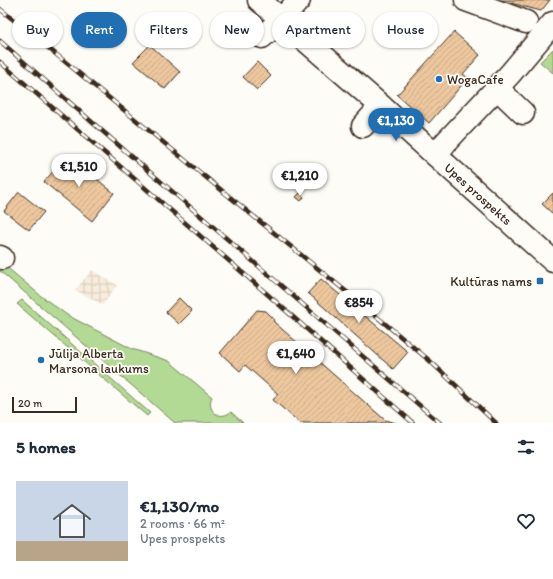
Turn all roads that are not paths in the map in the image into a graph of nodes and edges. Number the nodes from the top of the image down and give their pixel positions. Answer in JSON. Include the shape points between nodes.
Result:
{"nodes":[{"id":1,"x":259,"y":0,"type":"edge"},
{"id":2,"x":299,"y":0,"type":"edge"},
{"id":3,"x":466,"y":0,"type":"edge"},
{"id":4,"x":272,"y":12,"type":"edge"},
{"id":5,"x":288,"y":12,"type":"edge"},
{"id":6,"x":526,"y":22,"type":"dead end"},
{"id":7,"x":553,"y":23,"type":"edge"},
{"id":8,"x":272,"y":28,"type":"edge"},
{"id":9,"x":264,"y":35,"type":"edge"},
{"id":10,"x":314,"y":48,"type":"edge"},
{"id":11,"x":497,"y":88,"type":"junction"},
{"id":12,"x":381,"y":106,"type":"junction"},
{"id":13,"x":523,"y":113,"type":"dead end"},
{"id":14,"x":363,"y":126,"type":"dead end"},
{"id":15,"x":436,"y":155,"type":"junction"},
{"id":16,"x":553,"y":261,"type":"edge"}],
"edges":[{"from":1,"to":4,"type":"main road","name":"Upes prospekts"},
{"from":2,"to":5,"type":"main road"},
{"from":3,"to":6,"type":"main road"},
{"from":7,"to":11,"type":"main road"},
{"from":8,"to":9,"type":"main road"},
{"from":10,"to":12,"type":"main road","name":"Upes prospekts"},
{"from":11,"to":13,"type":"main road"},
{"from":11,"to":15,"type":"main road"},
{"from":12,"to":14,"type":"main road"},
{"from":12,"to":15,"type":"main road","name":"Upes prospekts"},
{"from":15,"to":16,"type":"main road","name":"Upes prospekts"}]}
